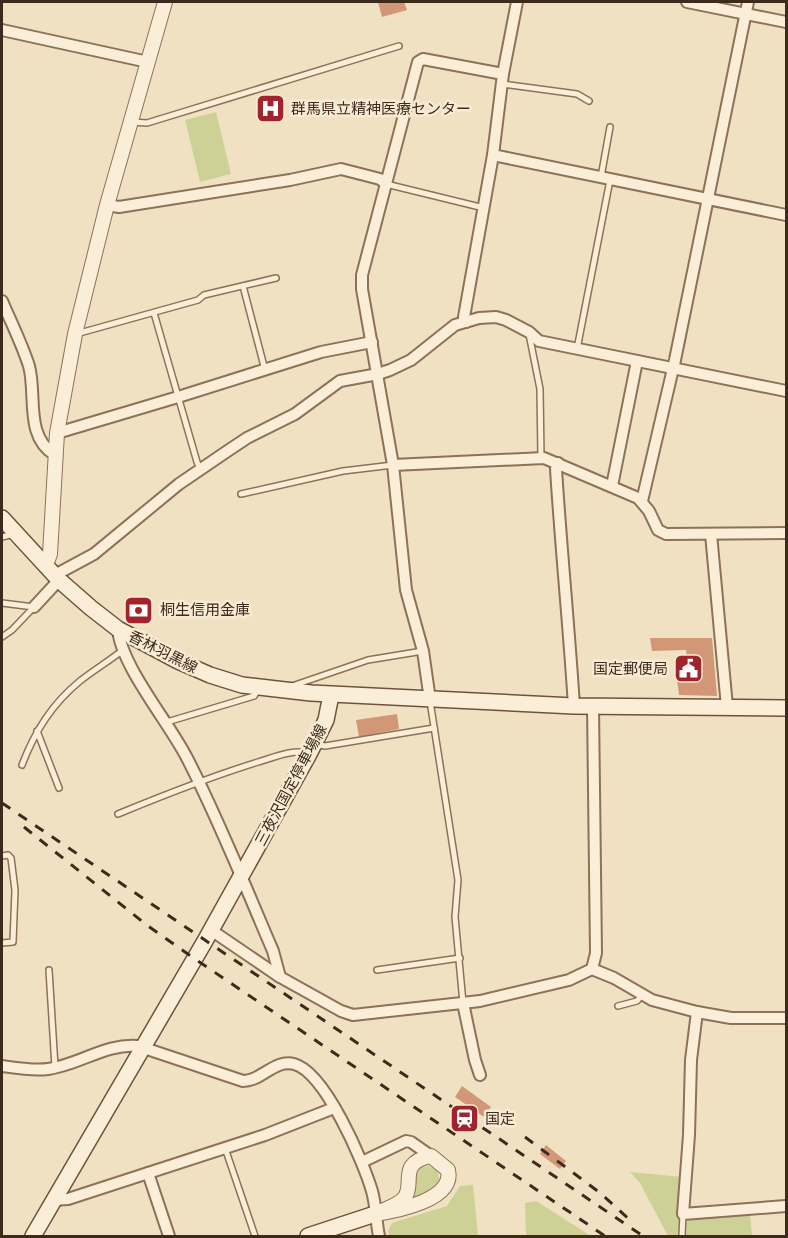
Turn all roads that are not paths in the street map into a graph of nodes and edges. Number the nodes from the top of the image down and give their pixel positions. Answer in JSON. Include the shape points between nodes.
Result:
{"nodes":[{"id":1,"x":165,"y":2,"type":"edge"},
{"id":2,"x":517,"y":2,"type":"edge"},
{"id":3,"x":687,"y":2,"type":"edge"},
{"id":4,"x":748,"y":2,"type":"edge"},
{"id":5,"x":746,"y":13,"type":"junction"},
{"id":6,"x":786,"y":22,"type":"edge"},
{"id":7,"x":2,"y":30,"type":"edge"},
{"id":8,"x":399,"y":46,"type":"dead end"},
{"id":9,"x":148,"y":62,"type":"junction"},
{"id":10,"x":503,"y":79,"type":"junction"},
{"id":11,"x":589,"y":101,"type":"dead end"},
{"id":12,"x":130,"y":121,"type":"junction"},
{"id":13,"x":610,"y":128,"type":"dead end"},
{"id":14,"x":493,"y":155,"type":"junction"},
{"id":15,"x":606,"y":178,"type":"junction"},
{"id":16,"x":386,"y":184,"type":"junction"},
{"id":17,"x":708,"y":198,"type":"junction"},
{"id":18,"x":107,"y":205,"type":"junction"},
{"id":19,"x":483,"y":208,"type":"junction"},
{"id":20,"x":786,"y":215,"type":"edge"},
{"id":21,"x":276,"y":278,"type":"dead end"},
{"id":22,"x":243,"y":286,"type":"junction"},
{"id":23,"x":2,"y":302,"type":"edge"},
{"id":24,"x":154,"y":313,"type":"junction"},
{"id":25,"x":466,"y":322,"type":"junction"},
{"id":26,"x":529,"y":332,"type":"junction"},
{"id":27,"x":75,"y":334,"type":"junction"},
{"id":28,"x":372,"y":342,"type":"junction"},
{"id":29,"x":577,"y":349,"type":"junction"},
{"id":30,"x":637,"y":361,"type":"junction"},
{"id":31,"x":673,"y":368,"type":"junction"},
{"id":32,"x":265,"y":370,"type":"junction"},
{"id":33,"x":378,"y":374,"type":"junction"},
{"id":34,"x":786,"y":391,"type":"edge"},
{"id":35,"x":178,"y":397,"type":"junction"},
{"id":36,"x":57,"y":433,"type":"junction"},
{"id":37,"x":55,"y":455,"type":"junction"},
{"id":38,"x":541,"y":457,"type":"junction"},
{"id":39,"x":558,"y":463,"type":"junction"},
{"id":40,"x":393,"y":465,"type":"junction"},
{"id":41,"x":200,"y":469,"type":"junction"},
{"id":42,"x":612,"y":486,"type":"junction"},
{"id":43,"x":241,"y":494,"type":"dead end"},
{"id":44,"x":642,"y":501,"type":"junction"},
{"id":45,"x":2,"y":519,"type":"edge"},
{"id":46,"x":786,"y":533,"type":"edge"},
{"id":47,"x":711,"y":534,"type":"junction"},
{"id":48,"x":8,"y":535,"type":"edge"},
{"id":49,"x":53,"y":573,"type":"junction"},
{"id":50,"x":2,"y":603,"type":"edge"},
{"id":51,"x":34,"y":607,"type":"junction"},
{"id":52,"x":118,"y":629,"type":"junction"},
{"id":53,"x":2,"y":637,"type":"edge"},
{"id":54,"x":123,"y":650,"type":"junction"},
{"id":55,"x":423,"y":651,"type":"junction"},
{"id":56,"x":259,"y":688,"type":"junction"},
{"id":57,"x":287,"y":692,"type":"junction"},
{"id":58,"x":332,"y":695,"type":"junction"},
{"id":59,"x":430,"y":700,"type":"junction"},
{"id":60,"x":574,"y":706,"type":"junction"},
{"id":61,"x":593,"y":706,"type":"junction"},
{"id":62,"x":727,"y":708,"type":"junction"},
{"id":63,"x":786,"y":708,"type":"edge"},
{"id":64,"x":167,"y":722,"type":"junction"},
{"id":65,"x":434,"y":728,"type":"junction"},
{"id":66,"x":37,"y":731,"type":"junction"},
{"id":67,"x":312,"y":749,"type":"junction"},
{"id":68,"x":22,"y":765,"type":"dead end"},
{"id":69,"x":198,"y":781,"type":"junction"},
{"id":70,"x":59,"y":788,"type":"dead end"},
{"id":71,"x":118,"y":814,"type":"dead end"},
{"id":72,"x":2,"y":856,"type":"edge"},
{"id":73,"x":241,"y":876,"type":"junction"},
{"id":74,"x":212,"y":930,"type":"junction"},
{"id":75,"x":2,"y":943,"type":"edge"},
{"id":76,"x":460,"y":958,"type":"junction"},
{"id":77,"x":592,"y":969,"type":"junction"},
{"id":78,"x":49,"y":970,"type":"dead end"},
{"id":79,"x":377,"y":970,"type":"dead end"},
{"id":80,"x":280,"y":977,"type":"junction"},
{"id":81,"x":642,"y":995,"type":"junction"},
{"id":82,"x":463,"y":1003,"type":"junction"},
{"id":83,"x":618,"y":1006,"type":"dead end"},
{"id":84,"x":697,"y":1012,"type":"junction"},
{"id":85,"x":786,"y":1018,"type":"edge"},
{"id":86,"x":143,"y":1048,"type":"junction"},
{"id":87,"x":2,"y":1066,"type":"edge"},
{"id":88,"x":55,"y":1067,"type":"junction"},
{"id":89,"x":480,"y":1075,"type":"dead end"},
{"id":90,"x":334,"y":1108,"type":"junction"},
{"id":91,"x":225,"y":1148,"type":"junction"},
{"id":92,"x":431,"y":1156,"type":"junction"},
{"id":93,"x":362,"y":1162,"type":"junction"},
{"id":94,"x":148,"y":1173,"type":"junction"},
{"id":95,"x":53,"y":1200,"type":"junction"},
{"id":96,"x":786,"y":1206,"type":"edge"},
{"id":97,"x":375,"y":1214,"type":"junction"},
{"id":98,"x":683,"y":1214,"type":"junction"},
{"id":99,"x":33,"y":1236,"type":"edge"},
{"id":100,"x":169,"y":1236,"type":"edge"},
{"id":101,"x":255,"y":1236,"type":"edge"},
{"id":102,"x":308,"y":1236,"type":"edge"},
{"id":103,"x":379,"y":1236,"type":"edge"},
{"id":104,"x":682,"y":1236,"type":"edge"}],
"edges":[{"from":1,"to":9,"type":"street"},
{"from":2,"to":10,"type":"street"},
{"from":3,"to":5,"type":"street"},
{"from":4,"to":5,"type":"street"},
{"from":5,"to":6,"type":"street"},
{"from":5,"to":17,"type":"street"},
{"from":7,"to":9,"type":"street"},
{"from":8,"to":12,"type":"lane","via":[[147,123]]},
{"from":9,"to":12,"type":"street"},
{"from":10,"to":11,"type":"lane","via":[[577,94]]},
{"from":10,"to":14,"type":"street"},
{"from":10,"to":16,"type":"street","via":[[423,59],[418,62]]},
{"from":12,"to":18,"type":"street"},
{"from":13,"to":15,"type":"lane"},
{"from":14,"to":15,"type":"street"},
{"from":14,"to":19,"type":"street"},
{"from":15,"to":17,"type":"street"},
{"from":15,"to":29,"type":"lane"},
{"from":16,"to":18,"type":"street","via":[[341,170],[119,207]]},
{"from":16,"to":19,"type":"lane"},
{"from":16,"to":28,"type":"street","via":[[362,275]]},
{"from":17,"to":20,"type":"street"},
{"from":17,"to":31,"type":"street"},
{"from":18,"to":27,"type":"street"},
{"from":19,"to":25,"type":"street"},
{"from":21,"to":22,"type":"lane"},
{"from":22,"to":24,"type":"lane"},
{"from":22,"to":32,"type":"lane"},
{"from":23,"to":37,"type":"street","via":[[28,365],[37,433],[45,448]]},
{"from":24,"to":27,"type":"lane"},
{"from":24,"to":35,"type":"lane"},
{"from":25,"to":26,"type":"street","via":[[496,317]]},
{"from":25,"to":33,"type":"street","via":[[411,360]]},
{"from":26,"to":29,"type":"street","via":[[539,341]]},
{"from":26,"to":38,"type":"lane","via":[[540,389]]},
{"from":27,"to":36,"type":"street"},
{"from":28,"to":32,"type":"street","via":[[321,352]]},
{"from":28,"to":33,"type":"street"},
{"from":29,"to":30,"type":"street"},
{"from":30,"to":31,"type":"street"},
{"from":30,"to":42,"type":"street"},
{"from":31,"to":34,"type":"street"},
{"from":31,"to":44,"type":"street"},
{"from":32,"to":35,"type":"street"},
{"from":33,"to":40,"type":"street"},
{"from":33,"to":41,"type":"street","via":[[337,382],[296,414],[247,438]]},
{"from":35,"to":36,"type":"street"},
{"from":35,"to":41,"type":"lane"},
{"from":36,"to":37,"type":"street"},
{"from":37,"to":49,"type":"street","via":[[50,554]]},
{"from":38,"to":39,"type":"street"},
{"from":38,"to":40,"type":"street"},
{"from":39,"to":42,"type":"street"},
{"from":39,"to":60,"type":"street"},
{"from":40,"to":43,"type":"lane","via":[[343,471]]},
{"from":40,"to":55,"type":"street","via":[[406,590]]},
{"from":41,"to":49,"type":"street","via":[[105,546]]},
{"from":42,"to":44,"type":"street"},
{"from":44,"to":47,"type":"street","via":[[662,533]]},
{"from":45,"to":48,"type":"main road","name":"香林羽黒線"},
{"from":46,"to":47,"type":"street"},
{"from":47,"to":62,"type":"street"},
{"from":48,"to":49,"type":"main road","name":"香林羽黒線"},
{"from":49,"to":51,"type":"street"},
{"from":49,"to":52,"type":"main road","name":"香林羽黒線"},
{"from":50,"to":51,"type":"lane"},
{"from":51,"to":53,"type":"lane"},
{"from":52,"to":54,"type":"street"},
{"from":52,"to":56,"type":"main road","name":"香林羽黒線","via":[[210,675]]},
{"from":54,"to":64,"type":"street"},
{"from":54,"to":66,"type":"lane","via":[[80,681]]},
{"from":55,"to":57,"type":"lane","via":[[346,666],[292,686]]},
{"from":55,"to":59,"type":"street"},
{"from":56,"to":57,"type":"main road","name":"香林羽黒線"},
{"from":56,"to":64,"type":"lane","via":[[254,696]]},
{"from":57,"to":58,"type":"main road","name":"香林羽黒線"},
{"from":58,"to":59,"type":"main road"},
{"from":58,"to":67,"type":"main road","name":"三夜沢国定停車場線","via":[[326,720]]},
{"from":59,"to":60,"type":"main road"},
{"from":59,"to":65,"type":"lane"},
{"from":60,"to":61,"type":"main road"},
{"from":61,"to":62,"type":"main road"},
{"from":61,"to":77,"type":"street","via":[[596,953]]},
{"from":62,"to":63,"type":"main road"},
{"from":64,"to":69,"type":"street"},
{"from":65,"to":67,"type":"lane"},
{"from":65,"to":76,"type":"lane","via":[[458,880],[455,918]]},
{"from":66,"to":68,"type":"lane"},
{"from":66,"to":70,"type":"lane"},
{"from":67,"to":69,"type":"lane"},
{"from":67,"to":73,"type":"main road","name":"三夜沢国定停車場線"},
{"from":69,"to":71,"type":"lane"},
{"from":69,"to":73,"type":"street"},
{"from":72,"to":75,"type":"lane","via":[[11,858],[15,890],[13,942]]},
{"from":73,"to":74,"type":"main road","name":"三夜沢国定停車場線"},
{"from":73,"to":80,"type":"street","via":[[276,958]]},
{"from":74,"to":80,"type":"street"},
{"from":74,"to":86,"type":"main road","name":"三夜沢国定停車場線"},
{"from":76,"to":79,"type":"lane"},
{"from":76,"to":82,"type":"lane"},
{"from":77,"to":81,"type":"street"},
{"from":77,"to":82,"type":"street","via":[[569,980]]},
{"from":78,"to":88,"type":"lane"},
{"from":80,"to":82,"type":"street","via":[[353,1015]]},
{"from":81,"to":83,"type":"lane"},
{"from":81,"to":84,"type":"street"},
{"from":82,"to":89,"type":"street"},
{"from":84,"to":85,"type":"street","via":[[731,1018]]},
{"from":84,"to":98,"type":"street"},
{"from":86,"to":88,"type":"street","via":[[118,1047]]},
{"from":86,"to":90,"type":"street","via":[[243,1080],[257,1078],[281,1063],[293,1063],[308,1072]]},
{"from":86,"to":95,"type":"main road","name":"三夜沢国定停車場線"},
{"from":87,"to":88,"type":"street"},
{"from":90,"to":91,"type":"street"},
{"from":90,"to":93,"type":"street"},
{"from":91,"to":94,"type":"street"},
{"from":91,"to":101,"type":"lane"},
{"from":92,"to":93,"type":"street","via":[[406,1141]]},
{"from":92,"to":97,"type":"street","via":[[420,1159],[411,1168],[405,1198]]},
{"from":92,"to":97,"type":"street","via":[[448,1170],[449,1178],[442,1190],[414,1205]]},
{"from":93,"to":97,"type":"street"},
{"from":94,"to":95,"type":"street","via":[[68,1199]]},
{"from":94,"to":100,"type":"street"},
{"from":95,"to":99,"type":"main road","name":"三夜沢国定停車場線"},
{"from":96,"to":98,"type":"street"},
{"from":97,"to":102,"type":"main road"},
{"from":97,"to":103,"type":"street"},
{"from":98,"to":104,"type":"lane"}]}
